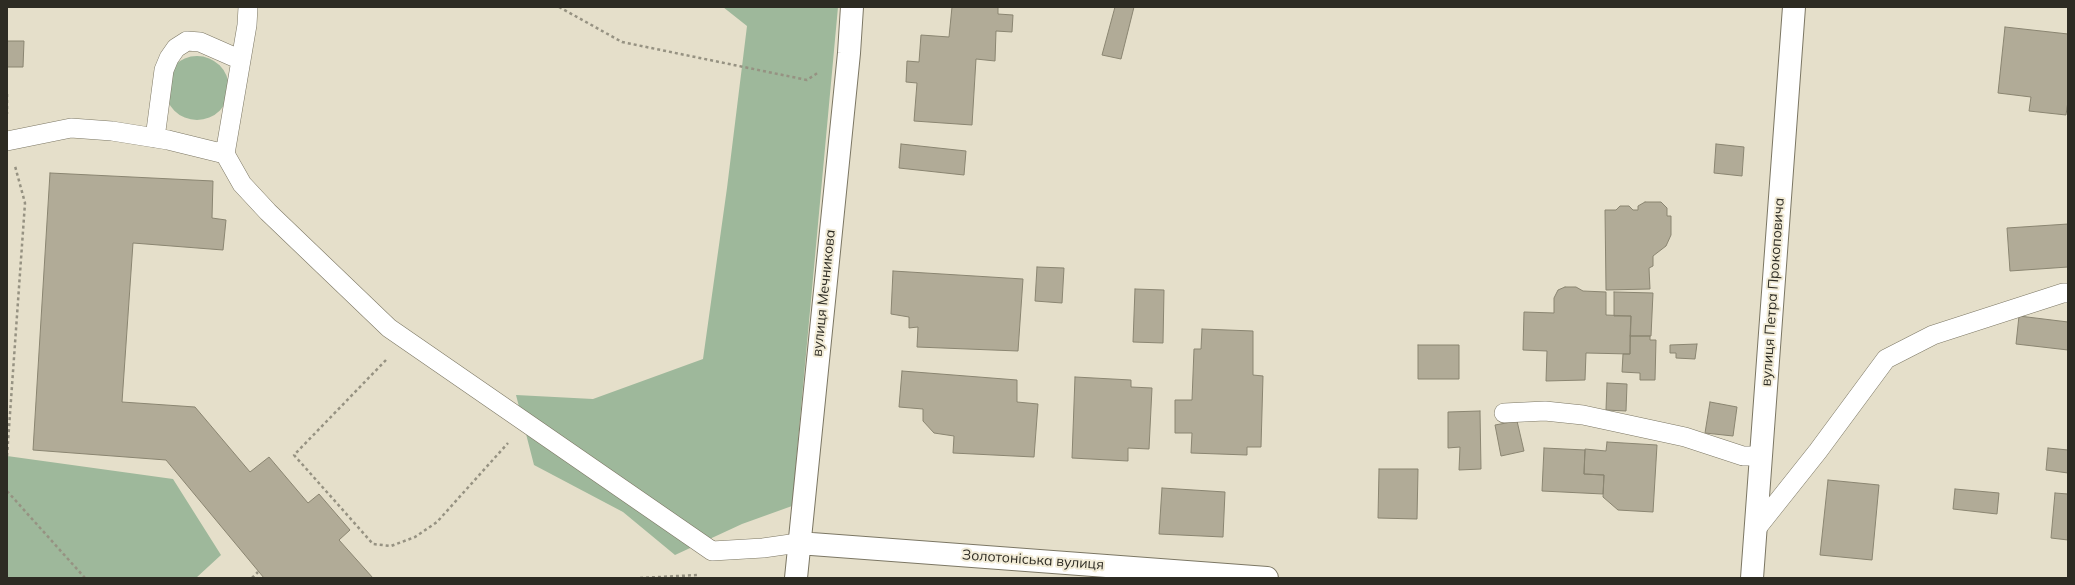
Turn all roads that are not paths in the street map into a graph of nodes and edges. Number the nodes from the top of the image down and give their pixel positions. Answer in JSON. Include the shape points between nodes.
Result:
{"nodes":[{"id":1,"x":248,"y":7,"type":"edge"},
{"id":2,"x":852,"y":7,"type":"edge"},
{"id":3,"x":1794,"y":7,"type":"edge"},
{"id":4,"x":241,"y":60,"type":"junction"},
{"id":5,"x":155,"y":138,"type":"junction"},
{"id":6,"x":8,"y":141,"type":"edge"},
{"id":7,"x":225,"y":154,"type":"junction"},
{"id":8,"x":2068,"y":293,"type":"edge"},
{"id":9,"x":1504,"y":413,"type":"dead end"},
{"id":10,"x":1761,"y":456,"type":"junction"},
{"id":11,"x":1756,"y":529,"type":"junction"},
{"id":12,"x":798,"y":543,"type":"junction"},
{"id":13,"x":796,"y":578,"type":"edge"},
{"id":14,"x":1268,"y":578,"type":"edge"},
{"id":15,"x":1752,"y":578,"type":"edge"}],
"edges":[{"from":1,"to":4,"type":"lane"},
{"from":2,"to":12,"type":"street","name":"вулиця Мечникова"},
{"from":3,"to":10,"type":"street","name":"вулиця Петра Прокоповича"},
{"from":4,"to":5,"type":"lane","via":[[200,42],[187,41],[176,48],[164,70]]},
{"from":4,"to":7,"type":"lane"},
{"from":5,"to":6,"type":"lane","via":[[71,128]]},
{"from":5,"to":7,"type":"lane"},
{"from":7,"to":12,"type":"lane","via":[[242,184],[268,212],[389,328],[712,551]]},
{"from":8,"to":11,"type":"lane","via":[[1933,335],[1886,359]]},
{"from":9,"to":10,"type":"lane","via":[[1544,411],[1583,414],[1685,437],[1742,456]]},
{"from":10,"to":11,"type":"street","name":"вулиця Петра Прокоповича"},
{"from":11,"to":15,"type":"street","name":"вулиця Петра Прокоповича"},
{"from":12,"to":13,"type":"street","name":"вулиця Мечникова"},
{"from":12,"to":14,"type":"street","name":"Золотоніська вулиця"}]}
